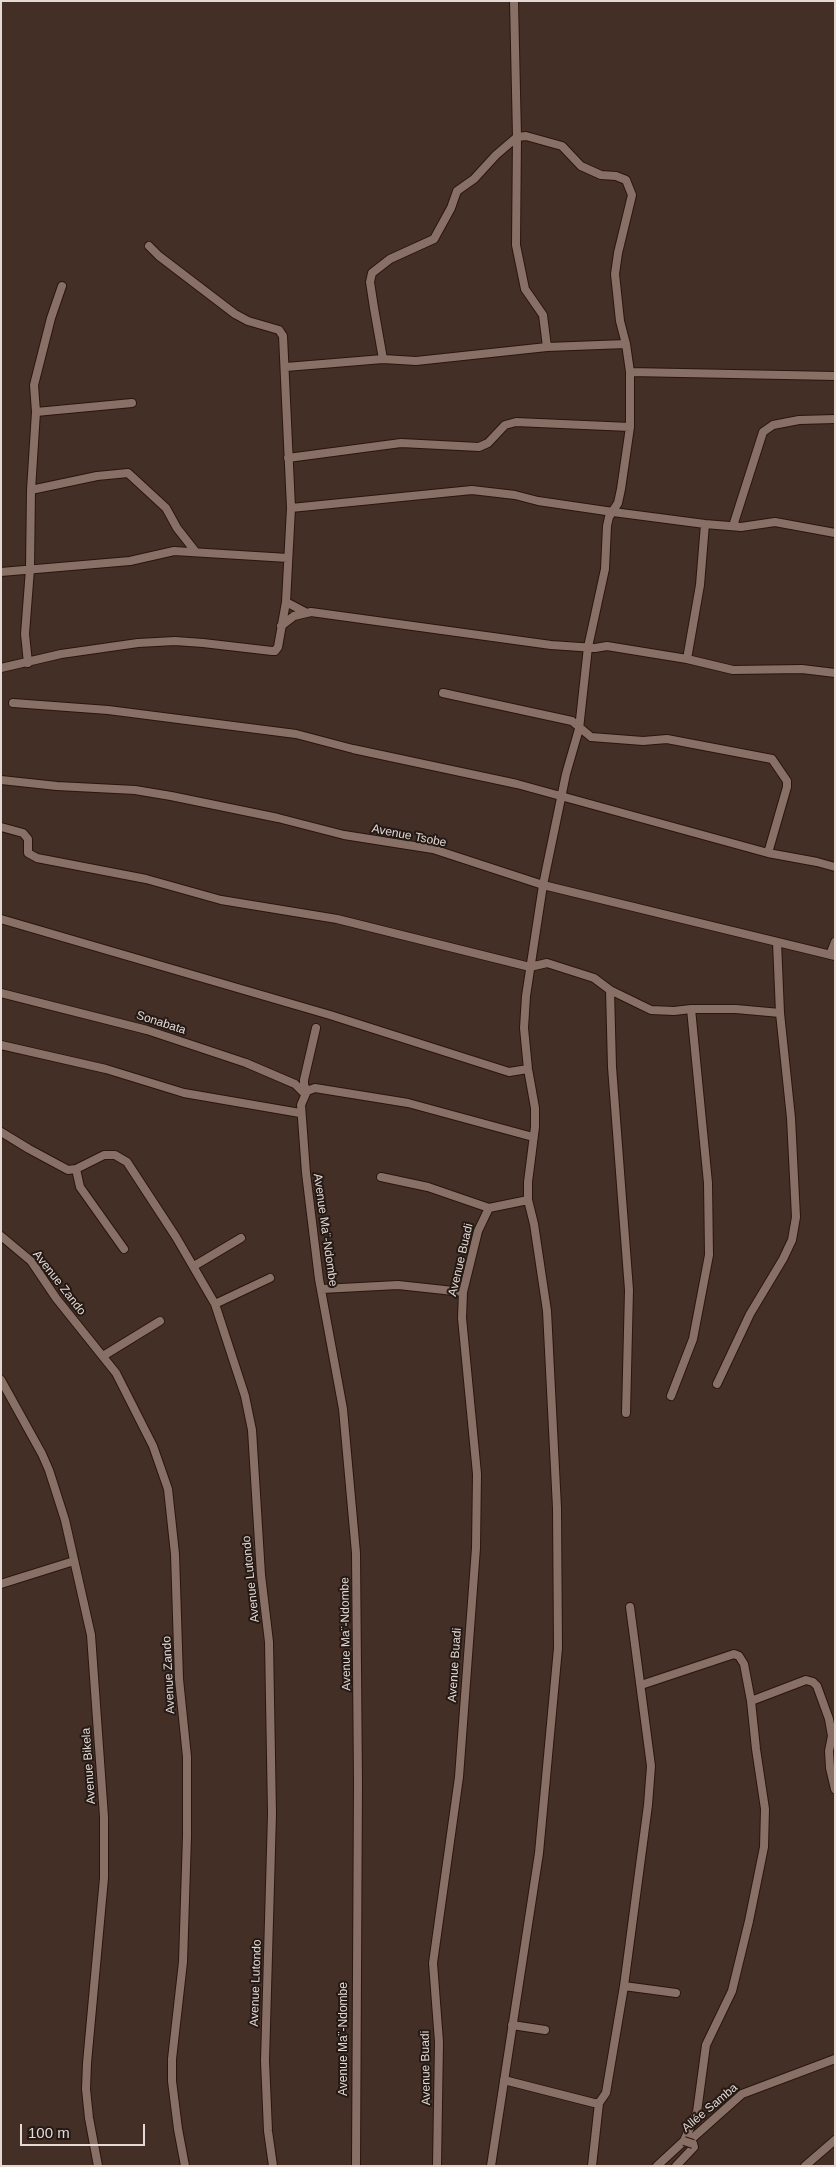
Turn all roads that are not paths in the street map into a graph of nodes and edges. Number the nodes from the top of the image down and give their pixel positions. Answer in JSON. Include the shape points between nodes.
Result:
{"nodes":[{"id":1,"x":514,"y":1,"type":"edge"},
{"id":2,"x":517,"y":137,"type":"junction"},
{"id":3,"x":149,"y":246,"type":"dead end"},
{"id":4,"x":62,"y":286,"type":"dead end"},
{"id":5,"x":626,"y":344,"type":"junction"},
{"id":6,"x":547,"y":347,"type":"junction"},
{"id":7,"x":384,"y":359,"type":"junction"},
{"id":8,"x":286,"y":367,"type":"junction"},
{"id":9,"x":630,"y":372,"type":"junction"},
{"id":10,"x":835,"y":376,"type":"edge"},
{"id":11,"x":132,"y":403,"type":"dead end"},
{"id":12,"x":36,"y":412,"type":"junction"},
{"id":13,"x":835,"y":419,"type":"edge"},
{"id":14,"x":630,"y":427,"type":"junction"},
{"id":15,"x":288,"y":458,"type":"junction"},
{"id":16,"x":31,"y":490,"type":"junction"},
{"id":17,"x":291,"y":508,"type":"junction"},
{"id":18,"x":613,"y":512,"type":"junction"},
{"id":19,"x":706,"y":524,"type":"junction"},
{"id":20,"x":732,"y":526,"type":"junction"},
{"id":21,"x":835,"y":533,"type":"edge"},
{"id":22,"x":195,"y":551,"type":"junction"},
{"id":23,"x":288,"y":558,"type":"junction"},
{"id":24,"x":30,"y":569,"type":"junction"},
{"id":25,"x":1,"y":572,"type":"edge"},
{"id":26,"x":286,"y":602,"type":"junction"},
{"id":27,"x":305,"y":612,"type":"junction"},
{"id":28,"x":281,"y":626,"type":"junction"},
{"id":29,"x":588,"y":647,"type":"junction"},
{"id":30,"x":687,"y":659,"type":"junction"},
{"id":31,"x":28,"y":663,"type":"junction"},
{"id":32,"x":1,"y":668,"type":"edge"},
{"id":33,"x":835,"y":673,"type":"edge"},
{"id":34,"x":443,"y":694,"type":"dead end"},
{"id":35,"x":13,"y":702,"type":"dead end"},
{"id":36,"x":579,"y":729,"type":"junction"},
{"id":37,"x":1,"y":780,"type":"edge"},
{"id":38,"x":562,"y":796,"type":"junction"},
{"id":39,"x":1,"y":827,"type":"edge"},
{"id":40,"x":768,"y":853,"type":"junction"},
{"id":41,"x":835,"y":867,"type":"edge"},
{"id":42,"x":543,"y":885,"type":"junction"},
{"id":43,"x":1,"y":919,"type":"edge"},
{"id":44,"x":777,"y":942,"type":"junction"},
{"id":45,"x":835,"y":942,"type":"edge"},
{"id":46,"x":833,"y":956,"type":"edge"},
{"id":47,"x":530,"y":967,"type":"junction"},
{"id":48,"x":610,"y":990,"type":"junction"},
{"id":49,"x":1,"y":993,"type":"edge"},
{"id":50,"x":691,"y":1008,"type":"junction"},
{"id":51,"x":780,"y":1013,"type":"junction"},
{"id":52,"x":316,"y":1028,"type":"dead end"},
{"id":53,"x":1,"y":1045,"type":"edge"},
{"id":54,"x":528,"y":1069,"type":"junction"},
{"id":55,"x":306,"y":1093,"type":"junction"},
{"id":56,"x":301,"y":1109,"type":"junction"},
{"id":57,"x":1,"y":1132,"type":"edge"},
{"id":58,"x":533,"y":1137,"type":"junction"},
{"id":59,"x":76,"y":1169,"type":"junction"},
{"id":60,"x":380,"y":1178,"type":"dead end"},
{"id":61,"x":528,"y":1200,"type":"junction"},
{"id":62,"x":489,"y":1208,"type":"junction"},
{"id":63,"x":1,"y":1236,"type":"edge"},
{"id":64,"x":241,"y":1238,"type":"dead end"},
{"id":65,"x":124,"y":1248,"type":"dead end"},
{"id":66,"x":194,"y":1266,"type":"junction"},
{"id":67,"x":270,"y":1278,"type":"dead end"},
{"id":68,"x":322,"y":1289,"type":"junction"},
{"id":69,"x":463,"y":1292,"type":"junction"},
{"id":70,"x":215,"y":1304,"type":"junction"},
{"id":71,"x":160,"y":1321,"type":"dead end"},
{"id":72,"x":103,"y":1356,"type":"junction"},
{"id":73,"x":1,"y":1380,"type":"edge"},
{"id":74,"x":717,"y":1384,"type":"dead end"},
{"id":75,"x":671,"y":1396,"type":"dead end"},
{"id":76,"x":626,"y":1413,"type":"dead end"},
{"id":77,"x":74,"y":1561,"type":"junction"},
{"id":78,"x":1,"y":1584,"type":"edge"},
{"id":79,"x":630,"y":1607,"type":"dead end"},
{"id":80,"x":640,"y":1685,"type":"junction"},
{"id":81,"x":752,"y":1702,"type":"junction"},
{"id":82,"x":833,"y":1736,"type":"edge"},
{"id":83,"x":835,"y":1790,"type":"edge"},
{"id":84,"x":624,"y":1986,"type":"junction"},
{"id":85,"x":676,"y":1992,"type":"dead end"},
{"id":86,"x":512,"y":2024,"type":"junction"},
{"id":87,"x":544,"y":2030,"type":"dead end"},
{"id":88,"x":835,"y":2060,"type":"edge"},
{"id":89,"x":504,"y":2080,"type":"junction"},
{"id":90,"x":599,"y":2103,"type":"junction"},
{"id":91,"x":835,"y":2140,"type":"edge"},
{"id":92,"x":684,"y":2141,"type":"junction"},
{"id":93,"x":98,"y":2166,"type":"edge"},
{"id":94,"x":185,"y":2166,"type":"edge"},
{"id":95,"x":274,"y":2166,"type":"edge"},
{"id":96,"x":356,"y":2166,"type":"edge"},
{"id":97,"x":437,"y":2166,"type":"edge"},
{"id":98,"x":491,"y":2166,"type":"edge"},
{"id":99,"x":592,"y":2166,"type":"edge"},
{"id":100,"x":657,"y":2166,"type":"edge"},
{"id":101,"x":665,"y":2166,"type":"edge"},
{"id":102,"x":676,"y":2166,"type":"edge"},
{"id":103,"x":805,"y":2166,"type":"edge"}],
"edges":[{"from":1,"to":2,"type":"street"},
{"from":2,"to":5,"type":"street","via":[[526,136],[562,146],[581,166],[601,175],[621,178],[629,185],[632,198],[615,266],[620,321]]},
{"from":2,"to":6,"type":"street","via":[[515,228],[518,262],[525,289],[543,316]]},
{"from":2,"to":7,"type":"street","via":[[457,191],[434,238],[390,259],[372,273],[370,282]]},
{"from":3,"to":8,"type":"street","via":[[235,314],[279,330],[285,342]]},
{"from":4,"to":12,"type":"street","via":[[38,368],[34,396]]},
{"from":5,"to":6,"type":"street"},
{"from":5,"to":9,"type":"street"},
{"from":6,"to":7,"type":"street","via":[[416,361]]},
{"from":7,"to":8,"type":"street"},
{"from":8,"to":15,"type":"street"},
{"from":9,"to":10,"type":"street"},
{"from":9,"to":14,"type":"street"},
{"from":11,"to":12,"type":"street"},
{"from":12,"to":16,"type":"street"},
{"from":13,"to":20,"type":"street","via":[[799,420],[773,425],[764,432]]},
{"from":14,"to":15,"type":"street","via":[[516,422],[505,425],[488,443],[479,447],[401,443]]},
{"from":14,"to":18,"type":"street","via":[[622,489]]},
{"from":15,"to":17,"type":"street"},
{"from":16,"to":22,"type":"street","via":[[128,473],[166,508]]},
{"from":16,"to":24,"type":"street"},
{"from":17,"to":18,"type":"street","via":[[472,490]]},
{"from":17,"to":23,"type":"street"},
{"from":18,"to":19,"type":"street"},
{"from":18,"to":29,"type":"street","via":[[606,526],[604,568]]},
{"from":19,"to":20,"type":"street"},
{"from":19,"to":30,"type":"street","via":[[700,585]]},
{"from":20,"to":21,"type":"street","via":[[775,522]]},
{"from":22,"to":23,"type":"street"},
{"from":22,"to":24,"type":"street","via":[[174,551],[130,561]]},
{"from":23,"to":26,"type":"street"},
{"from":24,"to":25,"type":"street"},
{"from":24,"to":31,"type":"street","via":[[25,634]]},
{"from":26,"to":27,"type":"street"},
{"from":26,"to":28,"type":"street"},
{"from":27,"to":28,"type":"street"},
{"from":27,"to":29,"type":"street","via":[[551,645]]},
{"from":28,"to":31,"type":"street","via":[[275,651],[175,641],[138,642],[53,655]]},
{"from":29,"to":30,"type":"street","via":[[607,646]]},
{"from":29,"to":36,"type":"street"},
{"from":30,"to":33,"type":"street","via":[[733,670],[802,669]]},
{"from":31,"to":32,"type":"street"},
{"from":34,"to":36,"type":"street","via":[[572,721]]},
{"from":35,"to":38,"type":"street","via":[[108,710],[296,734]]},
{"from":36,"to":38,"type":"street"},
{"from":36,"to":40,"type":"street","via":[[591,737],[643,741],[667,739],[772,759],[787,781],[787,787]]},
{"from":37,"to":42,"type":"street","name":"Avenue Tsobe","via":[[135,790],[236,808],[344,835],[433,849]]},
{"from":38,"to":40,"type":"street"},
{"from":38,"to":42,"type":"street"},
{"from":39,"to":47,"type":"street","via":[[23,833],[28,839],[28,852],[37,858],[146,879],[221,900],[337,919]]},
{"from":40,"to":41,"type":"street"},
{"from":42,"to":44,"type":"street","name":"Avenue Tsobe"},
{"from":42,"to":47,"type":"street"},
{"from":43,"to":54,"type":"street","via":[[339,1018],[509,1072]]},
{"from":44,"to":46,"type":"street","name":"Avenue Tsobe"},
{"from":44,"to":51,"type":"street"},
{"from":45,"to":46,"type":"street"},
{"from":47,"to":48,"type":"street","via":[[547,962],[594,978]]},
{"from":47,"to":54,"type":"street","via":[[524,1028]]},
{"from":48,"to":50,"type":"street","via":[[651,1010]]},
{"from":48,"to":76,"type":"street","via":[[612,1067],[629,1290]]},
{"from":49,"to":55,"type":"street","name":"Sonabata","via":[[146,1030],[246,1064],[295,1084]]},
{"from":50,"to":51,"type":"street"},
{"from":50,"to":75,"type":"street","via":[[708,1183],[709,1255],[692,1339]]},
{"from":51,"to":74,"type":"street","via":[[791,1118],[796,1217],[792,1240],[750,1314]]},
{"from":52,"to":55,"type":"street","via":[[304,1080]]},
{"from":53,"to":56,"type":"street","via":[[106,1069],[184,1093]]},
{"from":54,"to":58,"type":"street","via":[[535,1108]]},
{"from":55,"to":56,"type":"street"},
{"from":55,"to":58,"type":"street","via":[[315,1088],[408,1103]]},
{"from":56,"to":68,"type":"street","name":"Avenue Ma¨-Ndombe"},
{"from":57,"to":59,"type":"street","via":[[62,1167]]},
{"from":58,"to":61,"type":"street"},
{"from":59,"to":65,"type":"street","via":[[80,1187]]},
{"from":59,"to":66,"type":"street","name":"Avenue Lutondo","via":[[104,1155],[115,1155],[127,1162]]},
{"from":60,"to":62,"type":"street","via":[[428,1187]]},
{"from":61,"to":62,"type":"street"},
{"from":61,"to":86,"type":"street","via":[[547,1311],[558,1508],[558,1648],[539,1853]]},
{"from":62,"to":69,"type":"street","name":"Avenue Buadi","via":[[478,1231]]},
{"from":63,"to":72,"type":"street","name":"Avenue Zando","via":[[31,1261]]},
{"from":64,"to":66,"type":"street"},
{"from":66,"to":70,"type":"street","name":"Avenue Lutondo"},
{"from":67,"to":70,"type":"street"},
{"from":68,"to":69,"type":"street","via":[[398,1285]]},
{"from":68,"to":96,"type":"street","name":"Avenue Ma¨-Ndombe","via":[[343,1409],[356,1553]]},
{"from":69,"to":97,"type":"street","name":"Avenue Buadi","via":[[462,1318],[477,1474],[476,1548],[459,1776],[433,1963],[439,2042]]},
{"from":70,"to":95,"type":"street","name":"Avenue Lutondo","via":[[235,1361],[252,1430],[261,1575],[269,1642],[272,1814],[265,2061],[268,2131]]},
{"from":71,"to":72,"type":"street"},
{"from":72,"to":94,"type":"street","name":"Avenue Zando","via":[[123,1386],[153,1446],[168,1489],[175,1554],[187,1836],[183,1962],[172,2059]]},
{"from":73,"to":77,"type":"street","name":"Avenue Bikela","via":[[45,1462],[65,1520]]},
{"from":77,"to":78,"type":"street"},
{"from":77,"to":93,"type":"street","name":"Avenue Bikela","via":[[91,1635],[104,1817],[104,1878],[86,2063],[89,2118]]},
{"from":79,"to":80,"type":"street"},
{"from":80,"to":81,"type":"street","via":[[734,1654],[742,1659]]},
{"from":80,"to":84,"type":"street","via":[[651,1766]]},
{"from":81,"to":82,"type":"street","via":[[809,1680],[817,1686]]},
{"from":81,"to":92,"type":"street","via":[[765,1810],[764,1847],[732,1991],[706,2045],[697,2112]]},
{"from":82,"to":83,"type":"street","via":[[829,1751]]},
{"from":84,"to":85,"type":"street"},
{"from":84,"to":90,"type":"street","via":[[606,2092]]},
{"from":86,"to":87,"type":"street"},
{"from":86,"to":89,"type":"street"},
{"from":88,"to":101,"type":"street","name":"Allée Samba","via":[[742,2094],[696,2133]]},
{"from":89,"to":90,"type":"street"},
{"from":89,"to":98,"type":"street"},
{"from":90,"to":99,"type":"street"},
{"from":91,"to":103,"type":"street"},
{"from":92,"to":100,"type":"street"},
{"from":92,"to":102,"type":"street","bridge":true,"via":[[694,2147]]}]}
